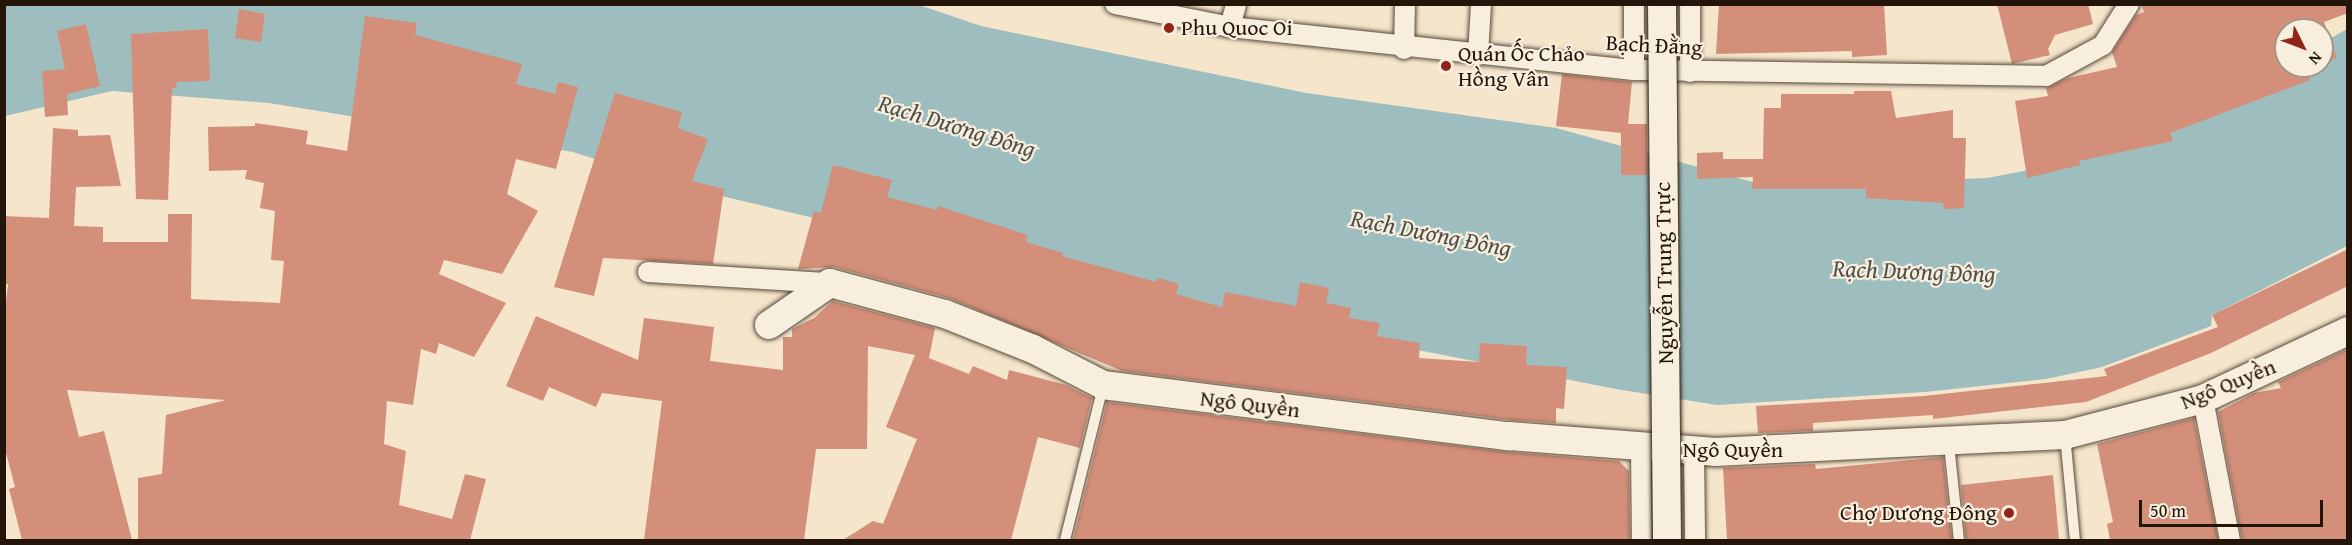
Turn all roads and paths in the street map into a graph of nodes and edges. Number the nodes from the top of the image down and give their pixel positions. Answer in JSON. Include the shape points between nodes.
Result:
{"nodes":[{"id":1,"x":1115,"y":4,"type":"edge"},
{"id":2,"x":1236,"y":4,"type":"edge"},
{"id":3,"x":1405,"y":4,"type":"edge"},
{"id":4,"x":1481,"y":4,"type":"edge"},
{"id":5,"x":1634,"y":4,"type":"edge"},
{"id":6,"x":1662,"y":4,"type":"edge"},
{"id":7,"x":1690,"y":4,"type":"edge"},
{"id":8,"x":2129,"y":4,"type":"edge"},
{"id":9,"x":1230,"y":27,"type":"junction"},
{"id":10,"x":1404,"y":49,"type":"junction"},
{"id":11,"x":1478,"y":54,"type":"junction"},
{"id":12,"x":1634,"y":70,"type":"junction"},
{"id":13,"x":1690,"y":72,"type":"junction"},
{"id":14,"x":648,"y":272,"type":"dead end"},
{"id":15,"x":830,"y":283,"type":"junction"},
{"id":16,"x":769,"y":325,"type":"dead end"},
{"id":17,"x":2348,"y":331,"type":"edge"},
{"id":18,"x":1103,"y":385,"type":"junction"},
{"id":19,"x":2203,"y":399,"type":"junction"},
{"id":20,"x":2065,"y":435,"type":"junction"},
{"id":21,"x":1949,"y":444,"type":"junction"},
{"id":22,"x":1641,"y":448,"type":"junction"},
{"id":23,"x":1694,"y":452,"type":"junction"},
{"id":24,"x":1065,"y":540,"type":"edge"},
{"id":25,"x":1642,"y":540,"type":"edge"},
{"id":26,"x":1667,"y":540,"type":"edge"},
{"id":27,"x":1695,"y":540,"type":"edge"},
{"id":28,"x":1959,"y":540,"type":"edge"},
{"id":29,"x":2075,"y":540,"type":"edge"},
{"id":30,"x":2230,"y":540,"type":"edge"}],
"edges":[{"from":1,"to":9,"type":"street","name":"Bạch Đằng"},
{"from":2,"to":9,"type":"street"},
{"from":3,"to":10,"type":"street"},
{"from":4,"to":11,"type":"street"},
{"from":5,"to":12,"type":"street"},
{"from":6,"to":26,"type":"street","name":"Nguyễn Trung Trực","bridge":true},
{"from":7,"to":13,"type":"street"},
{"from":8,"to":13,"type":"street","name":"Bạch Đằng","via":[[2103,45],[2046,76]]},
{"from":9,"to":10,"type":"street","name":"Bạch Đằng"},
{"from":10,"to":11,"type":"street","name":"Bạch Đằng"},
{"from":11,"to":12,"type":"street","name":"Bạch Đằng"},
{"from":12,"to":13,"type":"street","name":"Bạch Đằng"},
{"from":14,"to":15,"type":"street"},
{"from":15,"to":16,"type":"street","via":[[810,293]]},
{"from":15,"to":18,"type":"street","name":"Ngô Quyền","via":[[945,314],[1033,349]]},
{"from":17,"to":19,"type":"street","name":"Ngô Quyền"},
{"from":18,"to":22,"type":"street","name":"Ngô Quyền","via":[[1509,436]]},
{"from":18,"to":24,"type":"lane"},
{"from":19,"to":20,"type":"street","name":"Ngô Quyền"},
{"from":19,"to":30,"type":"street"},
{"from":20,"to":21,"type":"street","name":"Ngô Quyền"},
{"from":20,"to":29,"type":"lane"},
{"from":21,"to":23,"type":"street","name":"Ngô Quyền"},
{"from":21,"to":28,"type":"lane"},
{"from":22,"to":23,"type":"street","name":"Ngô Quyền"},
{"from":22,"to":25,"type":"street"},
{"from":23,"to":27,"type":"street"}]}
